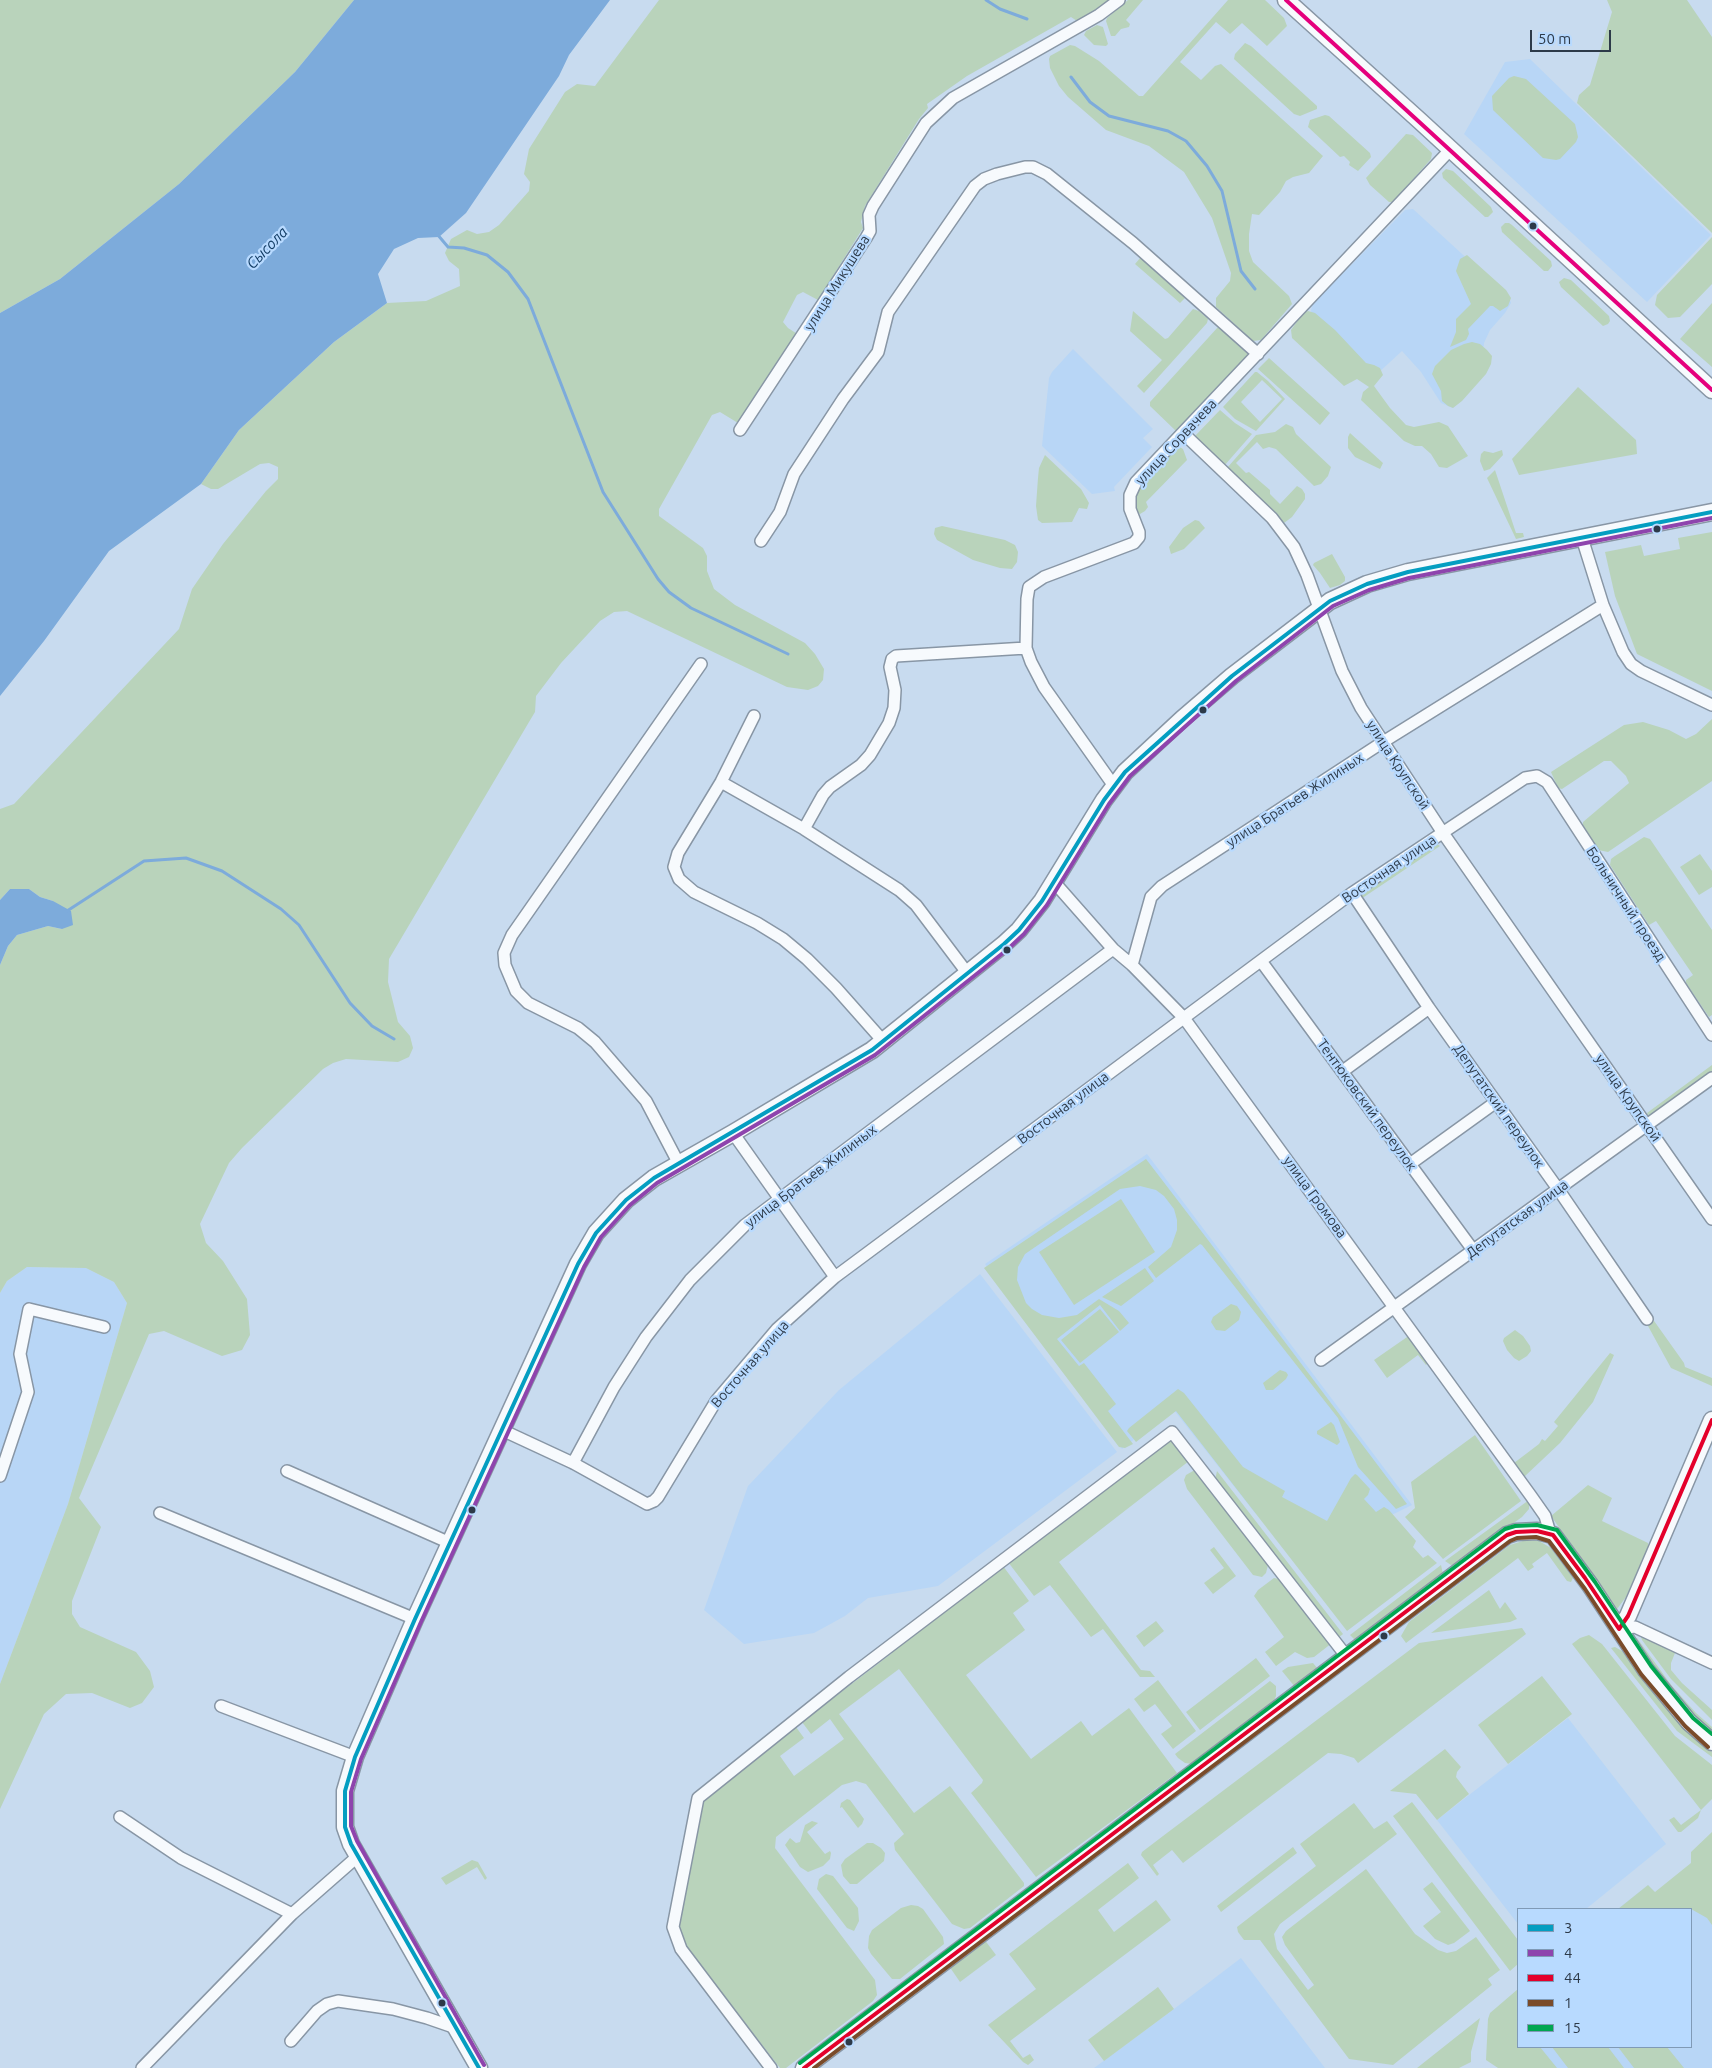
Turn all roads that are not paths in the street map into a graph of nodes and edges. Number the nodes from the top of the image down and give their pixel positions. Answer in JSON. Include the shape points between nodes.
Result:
{"nodes":[{"id":1,"x":1119,"y":0,"type":"edge"},
{"id":2,"x":1286,"y":0,"type":"edge"},
{"id":3,"x":1451,"y":149,"type":"junction"},
{"id":4,"x":1258,"y":354,"type":"junction"},
{"id":5,"x":1712,"y":390,"type":"edge"},
{"id":6,"x":740,"y":430,"type":"dead end"},
{"id":7,"x":1182,"y":433,"type":"junction"},
{"id":8,"x":1712,"y":512,"type":"edge"},
{"id":9,"x":1582,"y":538,"type":"junction"},
{"id":10,"x":761,"y":540,"type":"dead end"},
{"id":11,"x":1603,"y":605,"type":"junction"},
{"id":12,"x":1319,"y":608,"type":"junction"},
{"id":13,"x":1026,"y":648,"type":"junction"},
{"id":14,"x":701,"y":664,"type":"dead end"},
{"id":15,"x":1712,"y":705,"type":"edge"},
{"id":16,"x":754,"y":716,"type":"dead end"},
{"id":17,"x":1384,"y":742,"type":"junction"},
{"id":18,"x":1538,"y":776,"type":"joint"},
{"id":19,"x":720,"y":782,"type":"junction"},
{"id":20,"x":1114,"y":786,"type":"junction"},
{"id":21,"x":804,"y":829,"type":"junction"},
{"id":22,"x":1443,"y":833,"type":"junction"},
{"id":23,"x":1054,"y":882,"type":"junction"},
{"id":24,"x":1352,"y":893,"type":"junction"},
{"id":25,"x":1113,"y":949,"type":"junction"},
{"id":26,"x":1261,"y":960,"type":"junction"},
{"id":27,"x":1132,"y":965,"type":"junction"},
{"id":28,"x":968,"y":974,"type":"junction"},
{"id":29,"x":1429,"y":1008,"type":"junction"},
{"id":30,"x":1184,"y":1018,"type":"junction"},
{"id":31,"x":1712,"y":1035,"type":"edge"},
{"id":32,"x":884,"y":1042,"type":"junction"},
{"id":33,"x":1343,"y":1071,"type":"junction"},
{"id":34,"x":1712,"y":1078,"type":"edge"},
{"id":35,"x":1496,"y":1102,"type":"junction"},
{"id":36,"x":1647,"y":1125,"type":"junction"},
{"id":37,"x":733,"y":1133,"type":"junction"},
{"id":38,"x":679,"y":1164,"type":"junction"},
{"id":39,"x":1410,"y":1164,"type":"junction"},
{"id":40,"x":1558,"y":1189,"type":"junction"},
{"id":41,"x":779,"y":1199,"type":"junction"},
{"id":42,"x":1712,"y":1219,"type":"edge"},
{"id":43,"x":1473,"y":1250,"type":"junction"},
{"id":44,"x":835,"y":1277,"type":"junction"},
{"id":45,"x":1395,"y":1307,"type":"junction"},
{"id":46,"x":1647,"y":1319,"type":"dead end"},
{"id":47,"x":104,"y":1327,"type":"dead end"},
{"id":48,"x":1321,"y":1360,"type":"dead end"},
{"id":49,"x":1712,"y":1420,"type":"edge"},
{"id":50,"x":502,"y":1430,"type":"junction"},
{"id":51,"x":573,"y":1463,"type":"junction"},
{"id":52,"x":287,"y":1471,"type":"dead end"},
{"id":53,"x":0,"y":1476,"type":"edge"},
{"id":54,"x":160,"y":1513,"type":"dead end"},
{"id":55,"x":1550,"y":1533,"type":"junction"},
{"id":56,"x":450,"y":1543,"type":"junction"},
{"id":57,"x":415,"y":1619,"type":"junction"},
{"id":58,"x":1619,"y":1629,"type":"junction"},
{"id":59,"x":1348,"y":1657,"type":"junction"},
{"id":60,"x":1712,"y":1663,"type":"edge"},
{"id":61,"x":221,"y":1706,"type":"dead end"},
{"id":62,"x":1712,"y":1742,"type":"edge"},
{"id":63,"x":355,"y":1757,"type":"junction"},
{"id":64,"x":120,"y":1817,"type":"dead end"},
{"id":65,"x":357,"y":1857,"type":"junction"},
{"id":66,"x":292,"y":1914,"type":"junction"},
{"id":67,"x":456,"y":2028,"type":"junction"},
{"id":68,"x":291,"y":2041,"type":"dead end"},
{"id":69,"x":142,"y":2068,"type":"edge"},
{"id":70,"x":479,"y":2068,"type":"edge"},
{"id":71,"x":772,"y":2068,"type":"edge"},
{"id":72,"x":804,"y":2068,"type":"edge"}],
"edges":[{"from":1,"to":6,"type":"street","name":"улица Микушева","via":[[1099,15],[953,98],[926,122],[873,206],[866,238]]},
{"from":2,"to":3,"type":"street"},
{"from":3,"to":4,"type":"street","name":"улица Сорвачева"},
{"from":3,"to":5,"type":"street"},
{"from":4,"to":7,"type":"street","name":"улица Сорвачева"},
{"from":4,"to":10,"type":"street","via":[[1133,243],[1047,174],[1033,167],[997,174],[975,186],[888,312],[878,352],[794,474],[783,506]]},
{"from":7,"to":12,"type":"street","name":"улица Крупской","via":[[1272,518],[1294,547]]},
{"from":7,"to":13,"type":"street","name":"улица Сорвачева","via":[[1136,482],[1130,495],[1130,509],[1139,532],[1134,543],[1044,577],[1029,587]]},
{"from":8,"to":9,"type":"street"},
{"from":9,"to":11,"type":"street"},
{"from":9,"to":12,"type":"street","via":[[1392,576],[1353,589]]},
{"from":11,"to":15,"type":"street","via":[[1631,664]]},
{"from":11,"to":17,"type":"street","name":"улица Братьев Жилиных"},
{"from":12,"to":17,"type":"street","name":"улица Крупской","via":[[1342,671]]},
{"from":12,"to":20,"type":"street","via":[[1182,719],[1140,756]]},
{"from":13,"to":20,"type":"street","name":"улица Сорвачева","via":[[1044,687]]},
{"from":13,"to":21,"type":"street","via":[[896,656],[892,659],[890,667],[895,690],[889,723],[861,765],[823,795]]},
{"from":14,"to":38,"type":"street","via":[[512,935],[504,953],[505,965],[516,991],[528,1003],[578,1028],[595,1042],[646,1101]]},
{"from":16,"to":19,"type":"street"},
{"from":17,"to":22,"type":"street","name":"улица Крупской"},
{"from":17,"to":27,"type":"street","name":"улица Братьев Жилиных","via":[[1162,886],[1152,897]]},
{"from":18,"to":22,"type":"street","name":"Восточная улица","via":[[1525,778]]},
{"from":18,"to":31,"type":"street","name":"Больничный проезд","via":[[1547,782]]},
{"from":19,"to":21,"type":"street"},
{"from":19,"to":32,"type":"street","via":[[678,853],[674,867],[679,879],[694,892],[783,939],[836,988]]},
{"from":20,"to":23,"type":"street"},
{"from":21,"to":28,"type":"street","via":[[899,890],[916,905]]},
{"from":22,"to":24,"type":"street","name":"Восточная улица"},
{"from":22,"to":36,"type":"street","name":"улица Крупской"},
{"from":23,"to":25,"type":"street","name":"улица Громова"},
{"from":23,"to":28,"type":"street","via":[[1019,930]]},
{"from":24,"to":26,"type":"street","name":"Восточная улица"},
{"from":24,"to":29,"type":"street","name":"Депутатский переулок"},
{"from":25,"to":27,"type":"street","name":"улица Громова"},
{"from":25,"to":41,"type":"street","name":"улица Братьев Жилиных"},
{"from":26,"to":30,"type":"street","name":"Восточная улица"},
{"from":26,"to":33,"type":"street","name":"Тентюковский переулок"},
{"from":27,"to":30,"type":"street","name":"улица Громова"},
{"from":28,"to":32,"type":"street"},
{"from":29,"to":33,"type":"street"},
{"from":29,"to":35,"type":"street","name":"Депутатский переулок"},
{"from":30,"to":44,"type":"street","name":"Восточная улица"},
{"from":30,"to":45,"type":"street","name":"улица Громова"},
{"from":32,"to":37,"type":"street"},
{"from":33,"to":39,"type":"street","name":"Тентюковский переулок"},
{"from":34,"to":36,"type":"street","name":"Депутатская улица"},
{"from":35,"to":39,"type":"street"},
{"from":35,"to":40,"type":"street","name":"Депутатский переулок"},
{"from":36,"to":40,"type":"street","name":"Депутатская улица"},
{"from":36,"to":42,"type":"street","name":"улица Крупской"},
{"from":37,"to":38,"type":"street"},
{"from":37,"to":41,"type":"street"},
{"from":38,"to":50,"type":"street","via":[[632,1195],[596,1233],[578,1264]]},
{"from":39,"to":43,"type":"street","name":"Тентюковский переулок"},
{"from":40,"to":43,"type":"street","name":"Депутатская улица"},
{"from":40,"to":46,"type":"street","name":"Депутатский переулок"},
{"from":41,"to":44,"type":"street"},
{"from":41,"to":51,"type":"street","name":"улица Братьев Жилиных","via":[[745,1225],[690,1280],[646,1337]]},
{"from":43,"to":45,"type":"street","name":"Депутатская улица"},
{"from":44,"to":51,"type":"street","name":"Восточная улица","via":[[777,1329],[744,1366],[716,1401],[658,1497],[647,1504]]},
{"from":45,"to":48,"type":"street","name":"Депутатская улица"},
{"from":45,"to":55,"type":"street","name":"улица Громова","via":[[1545,1516]]},
{"from":47,"to":53,"type":"street","via":[[29,1309],[20,1354],[28,1392]]},
{"from":49,"to":58,"type":"street","via":[[1628,1616]]},
{"from":50,"to":51,"type":"street"},
{"from":50,"to":56,"type":"street"},
{"from":52,"to":56,"type":"street"},
{"from":54,"to":57,"type":"street"},
{"from":55,"to":58,"type":"street"},
{"from":55,"to":59,"type":"street","via":[[1526,1531],[1507,1535]]},
{"from":56,"to":57,"type":"street"},
{"from":57,"to":63,"type":"street"},
{"from":58,"to":60,"type":"street","via":[[1635,1627]]},
{"from":58,"to":62,"type":"street","via":[[1646,1670],[1683,1715]]},
{"from":59,"to":71,"type":"street","via":[[1172,1432],[849,1677],[698,1798],[674,1927],[681,1949]]},
{"from":59,"to":72,"type":"street"},
{"from":61,"to":63,"type":"street"},
{"from":63,"to":65,"type":"street","via":[[343,1806],[347,1835]]},
{"from":64,"to":66,"type":"street","via":[[181,1858]]},
{"from":65,"to":66,"type":"street"},
{"from":65,"to":67,"type":"street"},
{"from":66,"to":69,"type":"street"},
{"from":67,"to":68,"type":"street","via":[[393,2009],[338,2001],[317,2011]]},
{"from":67,"to":70,"type":"street"}]}
